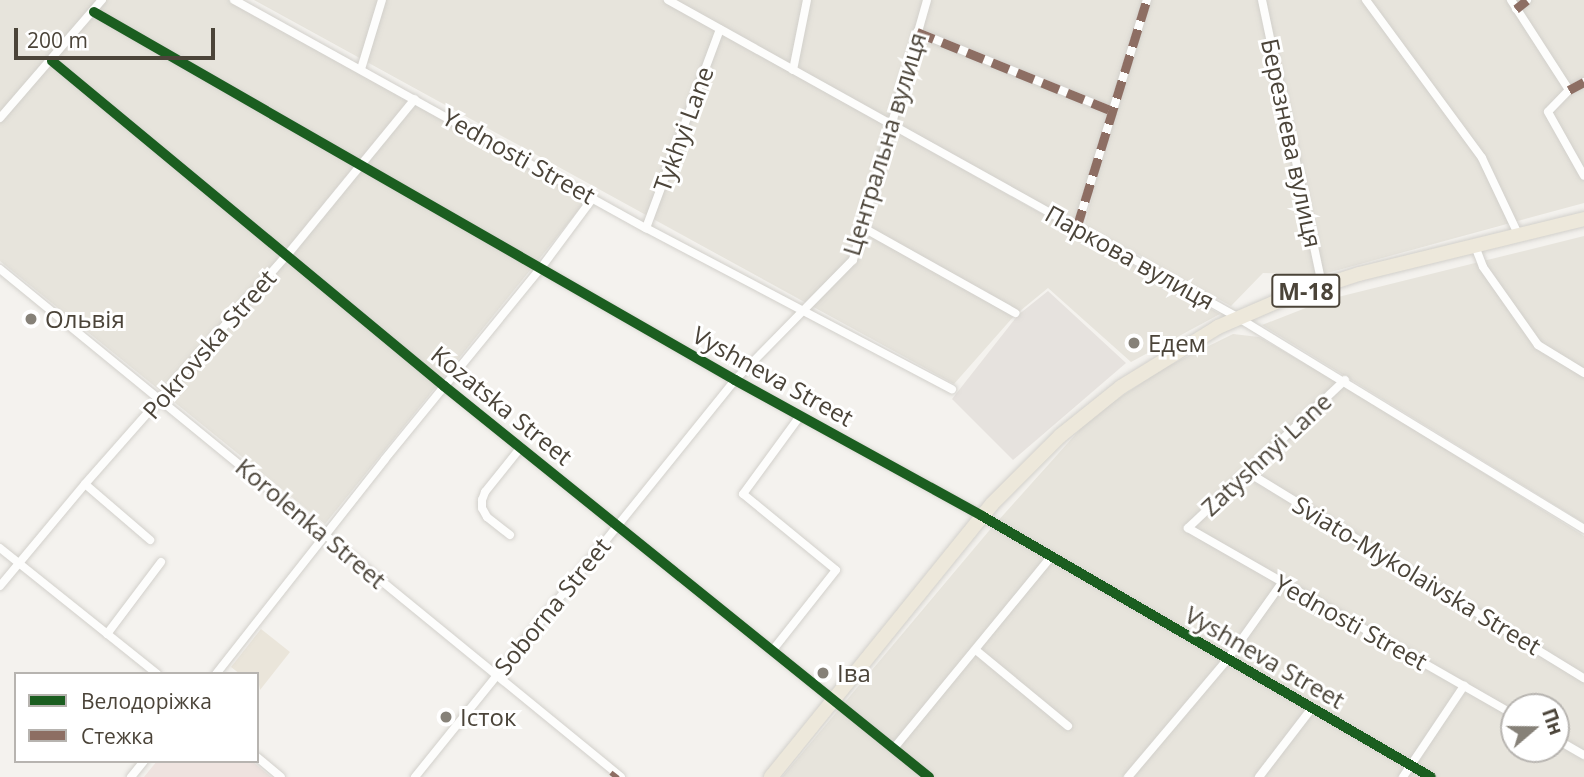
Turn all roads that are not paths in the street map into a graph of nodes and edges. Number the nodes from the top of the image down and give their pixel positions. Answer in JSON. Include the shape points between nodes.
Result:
{"nodes":[{"id":1,"x":102,"y":0,"type":"edge"},
{"id":2,"x":234,"y":0,"type":"edge"},
{"id":3,"x":382,"y":0,"type":"edge"},
{"id":4,"x":668,"y":0,"type":"edge"},
{"id":5,"x":807,"y":0,"type":"edge"},
{"id":6,"x":927,"y":0,"type":"edge"},
{"id":7,"x":1147,"y":0,"type":"edge"},
{"id":8,"x":1262,"y":0,"type":"edge"},
{"id":9,"x":1366,"y":0,"type":"edge"},
{"id":10,"x":1511,"y":0,"type":"edge"},
{"id":11,"x":1527,"y":0,"type":"edge"},
{"id":12,"x":1517,"y":9,"type":"junction"},
{"id":13,"x":94,"y":12,"type":"junction"},
{"id":14,"x":720,"y":29,"type":"junction"},
{"id":15,"x":917,"y":32,"type":"junction"},
{"id":16,"x":52,"y":61,"type":"junction"},
{"id":17,"x":361,"y":69,"type":"junction"},
{"id":18,"x":793,"y":70,"type":"junction"},
{"id":19,"x":1584,"y":82,"type":"edge"},
{"id":20,"x":1569,"y":90,"type":"junction"},
{"id":21,"x":415,"y":99,"type":"junction"},
{"id":22,"x":1113,"y":111,"type":"junction"},
{"id":23,"x":0,"y":118,"type":"edge"},
{"id":24,"x":891,"y":122,"type":"junction"},
{"id":25,"x":362,"y":165,"type":"junction"},
{"id":26,"x":1584,"y":176,"type":"edge"},
{"id":27,"x":593,"y":198,"type":"junction"},
{"id":28,"x":1584,"y":219,"type":"edge"},
{"id":29,"x":862,"y":227,"type":"junction"},
{"id":30,"x":1077,"y":227,"type":"junction"},
{"id":31,"x":646,"y":228,"type":"junction"},
{"id":32,"x":1518,"y":236,"type":"junction"},
{"id":33,"x":1475,"y":246,"type":"junction"},
{"id":34,"x":288,"y":254,"type":"junction"},
{"id":35,"x":541,"y":268,"type":"junction"},
{"id":36,"x":0,"y":269,"type":"edge"},
{"id":37,"x":1322,"y":285,"type":"junction"},
{"id":38,"x":803,"y":313,"type":"junction"},
{"id":39,"x":1015,"y":313,"type":"dead end"},
{"id":40,"x":1237,"y":317,"type":"junction"},
{"id":41,"x":1584,"y":373,"type":"edge"},
{"id":42,"x":735,"y":380,"type":"junction"},
{"id":43,"x":1345,"y":380,"type":"junction"},
{"id":44,"x":444,"y":386,"type":"junction"},
{"id":45,"x":952,"y":389,"type":"dead end"},
{"id":46,"x":160,"y":399,"type":"junction"},
{"id":47,"x":800,"y":416,"type":"junction"},
{"id":48,"x":521,"y":447,"type":"junction"},
{"id":49,"x":1249,"y":472,"type":"junction"},
{"id":50,"x":85,"y":484,"type":"junction"},
{"id":51,"x":982,"y":516,"type":"junction"},
{"id":52,"x":617,"y":524,"type":"junction"},
{"id":53,"x":1188,"y":528,"type":"joint"},
{"id":54,"x":1584,"y":529,"type":"edge"},
{"id":55,"x":325,"y":535,"type":"junction"},
{"id":56,"x":510,"y":535,"type":"dead end"},
{"id":57,"x":150,"y":540,"type":"dead end"},
{"id":58,"x":0,"y":548,"type":"edge"},
{"id":59,"x":1051,"y":557,"type":"junction"},
{"id":60,"x":161,"y":562,"type":"dead end"},
{"id":61,"x":20,"y":563,"type":"junction"},
{"id":62,"x":1282,"y":583,"type":"junction"},
{"id":63,"x":0,"y":586,"type":"edge"},
{"id":64,"x":107,"y":634,"type":"junction"},
{"id":65,"x":772,"y":650,"type":"junction"},
{"id":66,"x":977,"y":651,"type":"junction"},
{"id":67,"x":1227,"y":660,"type":"junction"},
{"id":68,"x":154,"y":672,"type":"edge"},
{"id":69,"x":218,"y":672,"type":"edge"},
{"id":70,"x":495,"y":677,"type":"junction"},
{"id":71,"x":1584,"y":678,"type":"edge"},
{"id":72,"x":1464,"y":686,"type":"junction"},
{"id":73,"x":833,"y":700,"type":"junction"},
{"id":74,"x":1500,"y":707,"type":"edge"},
{"id":75,"x":1312,"y":708,"type":"junction"},
{"id":76,"x":1068,"y":726,"type":"dead end"},
{"id":77,"x":894,"y":748,"type":"junction"},
{"id":78,"x":259,"y":759,"type":"edge"},
{"id":79,"x":143,"y":763,"type":"edge"},
{"id":80,"x":1413,"y":765,"type":"junction"},
{"id":81,"x":617,"y":776,"type":"edge"},
{"id":82,"x":131,"y":777,"type":"edge"},
{"id":83,"x":282,"y":777,"type":"edge"},
{"id":84,"x":415,"y":777,"type":"edge"},
{"id":85,"x":771,"y":777,"type":"edge"},
{"id":86,"x":929,"y":777,"type":"edge"},
{"id":87,"x":1128,"y":777,"type":"edge"},
{"id":88,"x":1259,"y":777,"type":"edge"},
{"id":89,"x":1403,"y":777,"type":"edge"},
{"id":90,"x":1431,"y":777,"type":"edge"}],
"edges":[{"from":1,"to":13,"type":"street"},
{"from":2,"to":17,"type":"street","name":"Yednosti Street"},
{"from":3,"to":17,"type":"street"},
{"from":4,"to":14,"type":"street","name":"Паркова вулиця"},
{"from":5,"to":18,"type":"street"},
{"from":6,"to":15,"type":"street","name":"Центральна вулиця"},
{"from":7,"to":22,"type":"street"},
{"from":8,"to":37,"type":"street","name":"Березнева вулиця"},
{"from":9,"to":32,"type":"street","via":[[1482,158]]},
{"from":10,"to":12,"type":"street"},
{"from":11,"to":12,"type":"street"},
{"from":12,"to":20,"type":"street"},
{"from":13,"to":16,"type":"street"},
{"from":13,"to":25,"type":"street","name":"Vyshneva Street"},
{"from":14,"to":18,"type":"street","name":"Паркова вулиця"},
{"from":14,"to":31,"type":"street","name":"Tykhyi Lane"},
{"from":15,"to":22,"type":"street"},
{"from":15,"to":24,"type":"street","name":"Центральна вулиця"},
{"from":16,"to":23,"type":"street"},
{"from":16,"to":34,"type":"street","name":"Kozatska Street"},
{"from":17,"to":21,"type":"street","name":"Yednosti Street"},
{"from":18,"to":24,"type":"street","name":"Паркова вулиця"},
{"from":19,"to":20,"type":"street"},
{"from":20,"to":26,"type":"street","via":[[1548,112]]},
{"from":21,"to":25,"type":"street","name":"Pokrovska Street"},
{"from":21,"to":27,"type":"street","name":"Yednosti Street"},
{"from":22,"to":30,"type":"street"},
{"from":24,"to":29,"type":"street","name":"Центральна вулиця"},
{"from":24,"to":30,"type":"street","name":"Паркова вулиця"},
{"from":25,"to":34,"type":"street","name":"Pokrovska Street"},
{"from":25,"to":35,"type":"street","name":"Vyshneva Street"},
{"from":27,"to":31,"type":"street","name":"Yednosti Street"},
{"from":27,"to":35,"type":"street"},
{"from":28,"to":32,"type":"highway","number":"М-18"},
{"from":29,"to":38,"type":"street","name":"Центральна вулиця","via":[[853,260]]},
{"from":29,"to":39,"type":"street"},
{"from":30,"to":40,"type":"street","name":"Паркова вулиця"},
{"from":31,"to":38,"type":"street","name":"Yednosti Street"},
{"from":32,"to":33,"type":"highway","number":"М-18"},
{"from":33,"to":37,"type":"highway","number":"М-18"},
{"from":33,"to":41,"type":"street","via":[[1483,267],[1538,345]]},
{"from":34,"to":44,"type":"street","name":"Kozatska Street"},
{"from":34,"to":46,"type":"street","name":"Pokrovska Street"},
{"from":35,"to":42,"type":"street","name":"Vyshneva Street"},
{"from":35,"to":44,"type":"street"},
{"from":36,"to":46,"type":"street","name":"Korolenka Street"},
{"from":37,"to":40,"type":"highway","number":"М-18"},
{"from":38,"to":42,"type":"street","name":"Soborna Street"},
{"from":38,"to":45,"type":"street","name":"Yednosti Street"},
{"from":40,"to":43,"type":"street","name":"Паркова вулиця"},
{"from":40,"to":51,"type":"highway","number":"М-18","via":[[1153,365],[1060,436]]},
{"from":42,"to":47,"type":"street","name":"Vyshneva Street"},
{"from":42,"to":52,"type":"street","name":"Soborna Street"},
{"from":43,"to":49,"type":"street","name":"Zatyshnyi Lane"},
{"from":43,"to":54,"type":"street","name":"Паркова вулиця"},
{"from":44,"to":48,"type":"street","name":"Kozatska Street"},
{"from":44,"to":55,"type":"street"},
{"from":46,"to":50,"type":"street","name":"Pokrovska Street"},
{"from":46,"to":55,"type":"street","name":"Korolenka Street"},
{"from":47,"to":51,"type":"street","name":"Vyshneva Street"},
{"from":47,"to":65,"type":"street","via":[[743,494],[835,570]]},
{"from":48,"to":52,"type":"street","name":"Kozatska Street"},
{"from":48,"to":56,"type":"street","via":[[482,500],[487,517]]},
{"from":49,"to":53,"type":"street","name":"Zatyshnyi Lane"},
{"from":49,"to":71,"type":"street","name":"Sviato-Mykolaivska Street"},
{"from":50,"to":57,"type":"street"},
{"from":50,"to":61,"type":"street","name":"Pokrovska Street"},
{"from":51,"to":59,"type":"street","name":"Vyshneva Street"},
{"from":51,"to":73,"type":"highway","number":"М-18"},
{"from":52,"to":65,"type":"street","name":"Kozatska Street"},
{"from":52,"to":70,"type":"street","name":"Soborna Street"},
{"from":53,"to":62,"type":"street","name":"Yednosti Street"},
{"from":55,"to":69,"type":"street"},
{"from":55,"to":70,"type":"street","name":"Korolenka Street"},
{"from":58,"to":61,"type":"street"},
{"from":59,"to":66,"type":"street"},
{"from":59,"to":67,"type":"street","name":"Vyshneva Street"},
{"from":60,"to":64,"type":"street"},
{"from":61,"to":63,"type":"street","name":"Pokrovska Street"},
{"from":61,"to":64,"type":"street"},
{"from":62,"to":67,"type":"street"},
{"from":62,"to":72,"type":"street","name":"Yednosti Street"},
{"from":64,"to":68,"type":"street"},
{"from":65,"to":73,"type":"street","name":"Kozatska Street"},
{"from":66,"to":76,"type":"street"},
{"from":66,"to":77,"type":"street"},
{"from":67,"to":75,"type":"street","name":"Vyshneva Street"},
{"from":67,"to":87,"type":"street"},
{"from":70,"to":81,"type":"street","name":"Korolenka Street"},
{"from":70,"to":84,"type":"street","name":"Soborna Street"},
{"from":72,"to":74,"type":"street","name":"Yednosti Street"},
{"from":72,"to":80,"type":"street"},
{"from":73,"to":77,"type":"street","name":"Kozatska Street"},
{"from":73,"to":85,"type":"highway","number":"М-18"},
{"from":75,"to":80,"type":"street","name":"Vyshneva Street"},
{"from":75,"to":88,"type":"street"},
{"from":77,"to":86,"type":"street","name":"Kozatska Street"},
{"from":78,"to":83,"type":"street"},
{"from":79,"to":82,"type":"street"},
{"from":80,"to":89,"type":"street"},
{"from":80,"to":90,"type":"street","name":"Vyshneva Street"}]}
